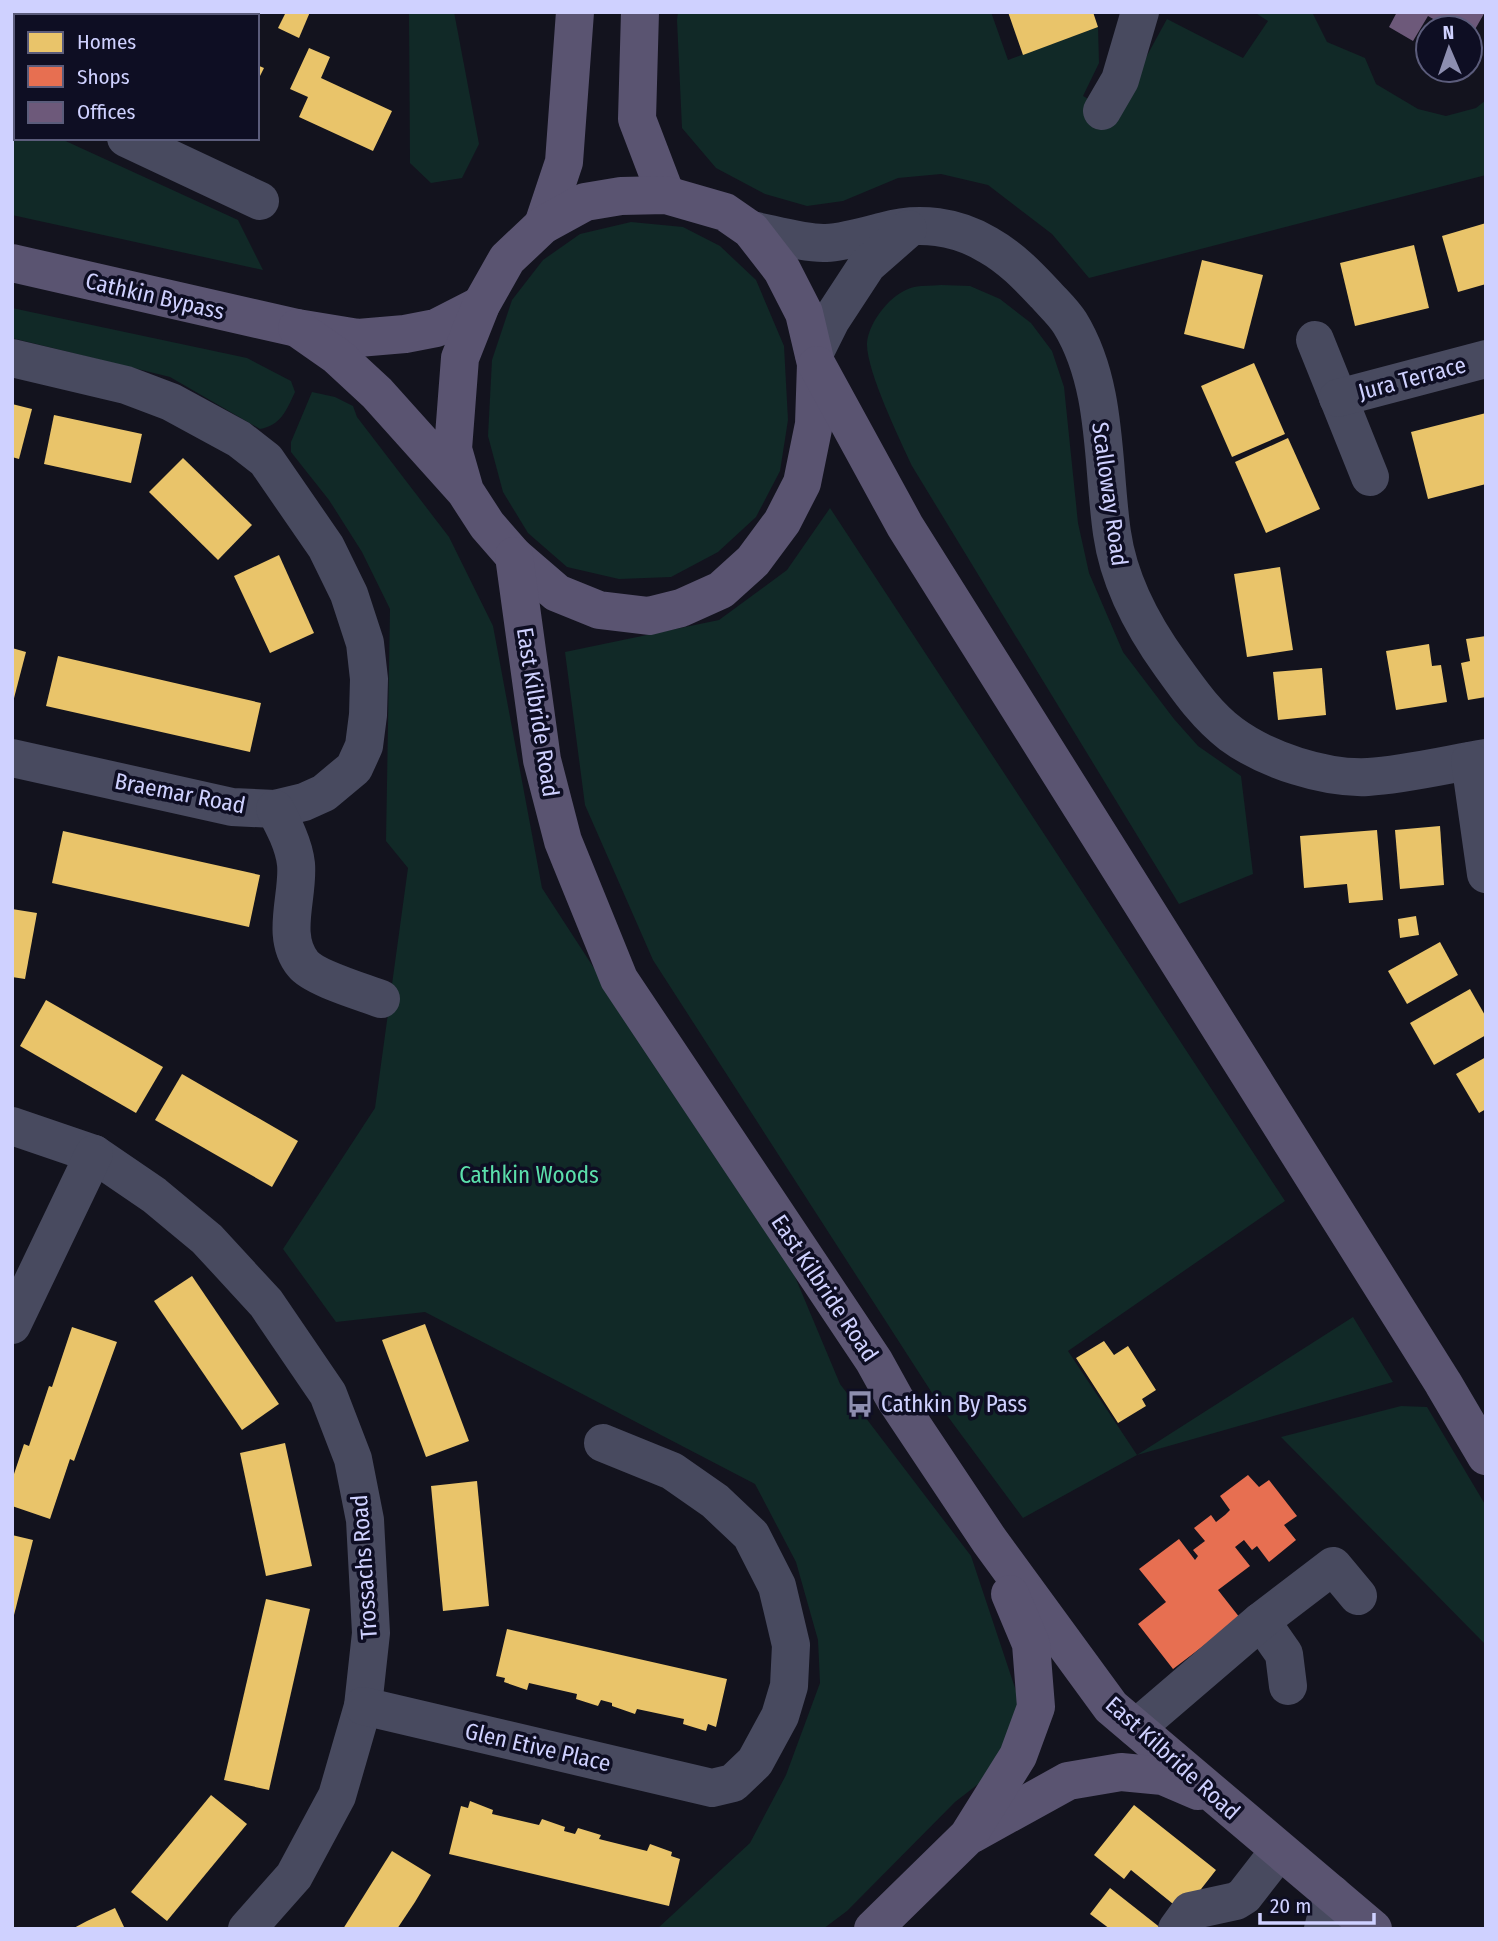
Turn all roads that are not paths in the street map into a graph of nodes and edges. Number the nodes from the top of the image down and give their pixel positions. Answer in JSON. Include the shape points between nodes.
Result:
{"nodes":[{"id":1,"x":575,"y":12,"type":"edge"},
{"id":2,"x":640,"y":12,"type":"edge"},
{"id":3,"x":1140,"y":12,"type":"edge"},
{"id":4,"x":1102,"y":111,"type":"dead end"},
{"id":5,"x":130,"y":140,"type":"edge"},
{"id":6,"x":666,"y":195,"type":"junction"},
{"id":7,"x":260,"y":201,"type":"dead end"},
{"id":8,"x":543,"y":225,"type":"junction"},
{"id":9,"x":910,"y":227,"type":"junction"},
{"id":10,"x":751,"y":230,"type":"junction"},
{"id":11,"x":12,"y":263,"type":"edge"},
{"id":12,"x":481,"y":305,"type":"junction"},
{"id":13,"x":297,"y":328,"type":"junction"},
{"id":14,"x":1315,"y":340,"type":"dead end"},
{"id":15,"x":12,"y":358,"type":"edge"},
{"id":16,"x":815,"y":359,"type":"junction"},
{"id":17,"x":1486,"y":359,"type":"edge"},
{"id":18,"x":1338,"y":398,"type":"junction"},
{"id":19,"x":1370,"y":477,"type":"dead end"},
{"id":20,"x":465,"y":491,"type":"junction"},
{"id":21,"x":514,"y":556,"type":"junction"},
{"id":22,"x":12,"y":758,"type":"edge"},
{"id":23,"x":1478,"y":760,"type":"edge"},
{"id":24,"x":275,"y":809,"type":"junction"},
{"id":25,"x":1486,"y":874,"type":"edge"},
{"id":26,"x":381,"y":999,"type":"dead end"},
{"id":27,"x":12,"y":1126,"type":"edge"},
{"id":28,"x":94,"y":1154,"type":"junction"},
{"id":29,"x":12,"y":1325,"type":"edge"},
{"id":30,"x":603,"y":1443,"type":"dead end"},
{"id":31,"x":1486,"y":1455,"type":"edge"},
{"id":32,"x":989,"y":1540,"type":"junction"},
{"id":33,"x":1358,"y":1596,"type":"dead end"},
{"id":34,"x":1261,"y":1621,"type":"junction"},
{"id":35,"x":1287,"y":1686,"type":"dead end"},
{"id":36,"x":363,"y":1706,"type":"junction"},
{"id":37,"x":1136,"y":1728,"type":"junction"},
{"id":38,"x":968,"y":1836,"type":"junction"},
{"id":39,"x":1279,"y":1851,"type":"junction"},
{"id":40,"x":1327,"y":1912,"type":"edge"},
{"id":41,"x":247,"y":1929,"type":"edge"},
{"id":42,"x":873,"y":1929,"type":"edge"},
{"id":43,"x":1177,"y":1929,"type":"edge"},
{"id":44,"x":1373,"y":1929,"type":"edge"}],
"edges":[{"from":1,"to":8,"type":"main road","via":[[564,162]]},
{"from":2,"to":6,"type":"main road","via":[[636,119]]},
{"from":3,"to":4,"type":"street","via":[[1120,80]]},
{"from":5,"to":7,"type":"street"},
{"from":6,"to":8,"type":"main road","via":[[585,202]]},
{"from":6,"to":10,"type":"main road","via":[[725,212]]},
{"from":8,"to":12,"type":"main road","via":[[508,259]]},
{"from":9,"to":10,"type":"street","name":"Scalloway Road","via":[[824,243]]},
{"from":9,"to":16,"type":"street","via":[[867,265],[831,320]]},
{"from":9,"to":23,"type":"street","name":"Scalloway Road","via":[[950,229],[988,245],[1021,267],[1069,322],[1091,372],[1122,578],[1167,659],[1198,702],[1231,734],[1294,766],[1329,773],[1367,777]]},
{"from":10,"to":16,"type":"main road","via":[[782,270],[804,313]]},
{"from":11,"to":13,"type":"main road","name":"Cathkin Bypass"},
{"from":12,"to":13,"type":"main road","name":"Cathkin Bypass","via":[[436,328],[405,334],[358,338]]},
{"from":12,"to":20,"type":"main road","via":[[460,358],[454,415],[453,449]]},
{"from":13,"to":20,"type":"main road","name":"Cathkin Bypass","via":[[377,393]]},
{"from":14,"to":18,"type":"street"},
{"from":15,"to":24,"type":"street","name":"Braemar Road","via":[[126,385],[171,402],[239,439],[266,460],[326,547],[349,594],[365,643],[369,679],[364,747],[354,768],[324,793]]},
{"from":16,"to":21,"type":"main road","via":[[814,424],[802,483],[768,542],[721,590],[649,616],[598,610],[558,593]]},
{"from":16,"to":31,"type":"main road","via":[[905,526]]},
{"from":17,"to":18,"type":"street","name":"Jura Terrace"},
{"from":18,"to":19,"type":"street"},
{"from":20,"to":21,"type":"main road"},
{"from":21,"to":32,"type":"main road","name":"East Kilbride Road","via":[[542,760],[563,841],[619,979]]},
{"from":22,"to":24,"type":"street","name":"Braemar Road","via":[[232,807]]},
{"from":23,"to":25,"type":"street"},
{"from":24,"to":26,"type":"street","via":[[296,865],[292,942],[303,965]]},
{"from":27,"to":28,"type":"street","name":"Trossachs Road"},
{"from":28,"to":29,"type":"street"},
{"from":28,"to":36,"type":"street","name":"Trossachs Road","via":[[207,1239],[266,1303],[328,1394],[353,1459],[365,1520],[371,1633]]},
{"from":30,"to":36,"type":"street","name":"Glen Etive Place","via":[[672,1471],[715,1502],[751,1535],[777,1586],[791,1644],[789,1686],[780,1716],[755,1762],[733,1783],[712,1788]]},
{"from":32,"to":37,"type":"main road","name":"East Kilbride Road","via":[[1111,1707]]},
{"from":32,"to":38,"type":"main road","via":[[1031,1644],[1036,1707],[1018,1756]]},
{"from":33,"to":34,"type":"street","via":[[1333,1566]]},
{"from":34,"to":35,"type":"street","via":[[1284,1654]]},
{"from":34,"to":37,"type":"street"},
{"from":36,"to":41,"type":"street","name":"Trossachs Road","via":[[337,1796],[294,1876]]},
{"from":37,"to":39,"type":"main road","name":"East Kilbride Road"},
{"from":38,"to":39,"type":"main road","via":[[1068,1781],[1121,1772],[1163,1776],[1194,1789]]},
{"from":38,"to":42,"type":"main road"},
{"from":39,"to":40,"type":"main road","name":"East Kilbride Road"},
{"from":39,"to":43,"type":"street","via":[[1244,1896],[1190,1911]]},
{"from":40,"to":44,"type":"main road","name":"East Kilbride Road"}]}
